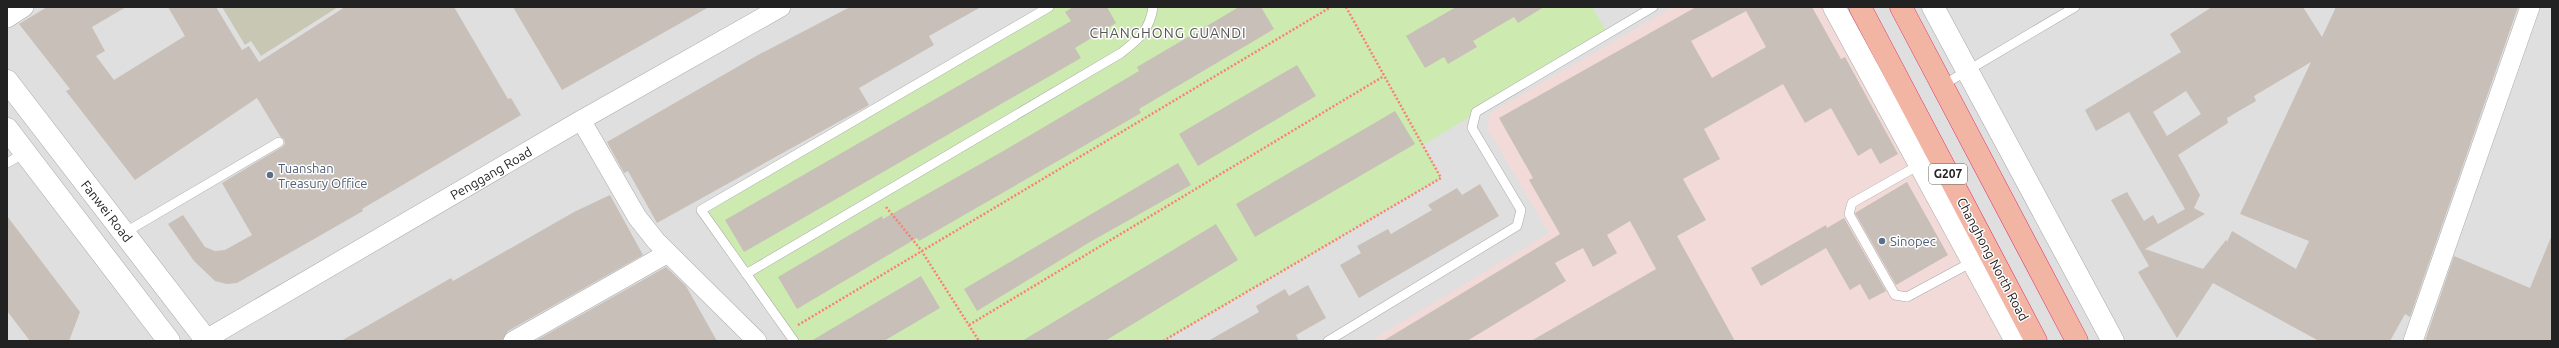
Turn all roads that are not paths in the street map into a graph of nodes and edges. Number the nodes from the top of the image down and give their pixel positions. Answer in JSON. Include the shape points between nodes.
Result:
{"nodes":[{"id":1,"x":24,"y":7,"type":"edge"},
{"id":2,"x":781,"y":7,"type":"edge"},
{"id":3,"x":1049,"y":7,"type":"edge"},
{"id":4,"x":1153,"y":7,"type":"edge"},
{"id":5,"x":1653,"y":7,"type":"edge"},
{"id":6,"x":1834,"y":7,"type":"edge"},
{"id":7,"x":1860,"y":7,"type":"edge"},
{"id":8,"x":1901,"y":7,"type":"edge"},
{"id":9,"x":1933,"y":7,"type":"edge"},
{"id":10,"x":2075,"y":7,"type":"edge"},
{"id":11,"x":2530,"y":7,"type":"edge"},
{"id":12,"x":7,"y":18,"type":"edge"},
{"id":13,"x":1967,"y":71,"type":"junction"},
{"id":14,"x":7,"y":81,"type":"edge"},
{"id":15,"x":1943,"y":86,"type":"junction"},
{"id":16,"x":581,"y":120,"type":"junction"},
{"id":17,"x":7,"y":129,"type":"edge"},
{"id":18,"x":279,"y":142,"type":"dead end"},
{"id":19,"x":16,"y":158,"type":"edge"},
{"id":20,"x":1919,"y":164,"type":"junction"},
{"id":21,"x":124,"y":233,"type":"junction"},
{"id":22,"x":668,"y":253,"type":"junction"},
{"id":23,"x":1972,"y":262,"type":"junction"},
{"id":24,"x":746,"y":274,"type":"junction"},
{"id":25,"x":206,"y":340,"type":"edge"},
{"id":26,"x":169,"y":341,"type":"edge"},
{"id":27,"x":513,"y":341,"type":"edge"},
{"id":28,"x":757,"y":341,"type":"edge"},
{"id":29,"x":794,"y":341,"type":"edge"},
{"id":30,"x":1328,"y":341,"type":"edge"},
{"id":31,"x":2016,"y":341,"type":"edge"},
{"id":32,"x":2036,"y":341,"type":"edge"},
{"id":33,"x":2078,"y":341,"type":"edge"},
{"id":34,"x":2113,"y":341,"type":"edge"},
{"id":35,"x":2413,"y":341,"type":"edge"}],
"edges":[{"from":1,"to":12,"type":"street"},
{"from":2,"to":16,"type":"street","name":"Penggang Road"},
{"from":3,"to":24,"type":"lane","via":[[701,210]]},
{"from":4,"to":24,"type":"lane","via":[[1151,21],[1140,38],[1120,53]]},
{"from":5,"to":30,"type":"lane","via":[[1476,112],[1472,128],[1521,210],[1517,226]]},
{"from":6,"to":20,"type":"street"},
{"from":7,"to":32,"type":"highway","name":"Changhong North Road","number":"G207"},
{"from":8,"to":15,"type":"highway","number":"G207"},
{"from":9,"to":13,"type":"street"},
{"from":10,"to":13,"type":"lane"},
{"from":11,"to":35,"type":"street"},
{"from":13,"to":15,"type":"lane"},
{"from":13,"to":34,"type":"street"},
{"from":14,"to":21,"type":"street","name":"Fanwei Road"},
{"from":15,"to":33,"type":"highway","number":"G207"},
{"from":16,"to":22,"type":"street","via":[[637,217]]},
{"from":16,"to":25,"type":"street","name":"Penggang Road"},
{"from":17,"to":19,"type":"street"},
{"from":18,"to":21,"type":"lane"},
{"from":19,"to":26,"type":"street"},
{"from":20,"to":23,"type":"street"},
{"from":20,"to":23,"type":"lane","via":[[1852,203],[1849,214],[1895,295],[1907,297]]},
{"from":21,"to":25,"type":"street","name":"Fanwei Road"},
{"from":22,"to":27,"type":"street"},
{"from":22,"to":28,"type":"street"},
{"from":23,"to":31,"type":"street"},
{"from":24,"to":29,"type":"lane"}]}
